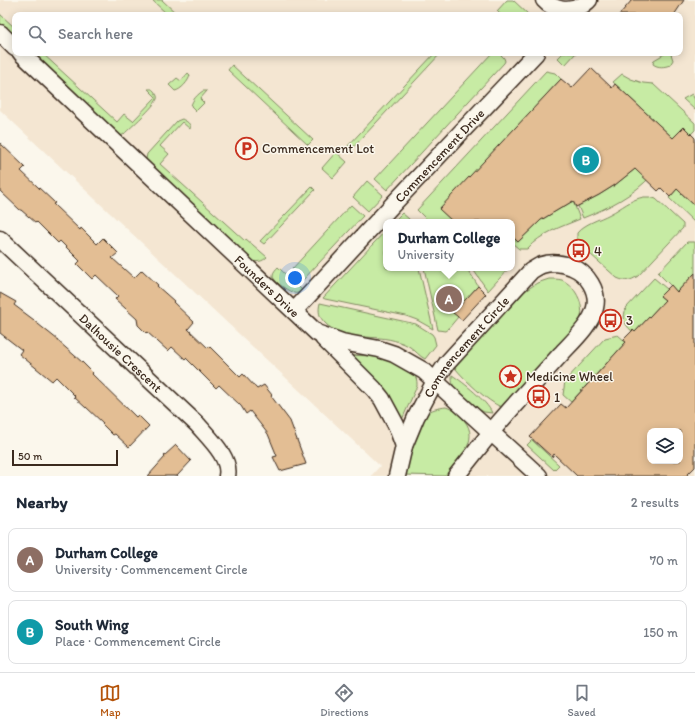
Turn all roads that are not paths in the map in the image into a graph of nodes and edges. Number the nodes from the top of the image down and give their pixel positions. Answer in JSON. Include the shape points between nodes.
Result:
{"nodes":[{"id":1,"x":546,"y":6,"type":"edge"},
{"id":2,"x":581,"y":7,"type":"edge"},
{"id":3,"x":0,"y":33,"type":"edge"},
{"id":4,"x":12,"y":45,"type":"edge"},
{"id":5,"x":24,"y":56,"type":"edge"},
{"id":6,"x":533,"y":56,"type":"edge"},
{"id":7,"x":0,"y":239,"type":"edge"},
{"id":8,"x":294,"y":311,"type":"junction"},
{"id":9,"x":317,"y":333,"type":"junction"},
{"id":10,"x":435,"y":381,"type":"junction"},
{"id":11,"x":491,"y":433,"type":"junction"},
{"id":12,"x":404,"y":446,"type":"junction"},
{"id":13,"x":227,"y":476,"type":"edge"},
{"id":14,"x":397,"y":476,"type":"edge"},
{"id":15,"x":456,"y":476,"type":"edge"},
{"id":16,"x":538,"y":476,"type":"edge"}],
"edges":[{"from":1,"to":2,"type":"street","via":[[563,10]]},
{"from":3,"to":4,"type":"street"},
{"from":5,"to":8,"type":"street","name":"Founders Drive"},
{"from":6,"to":8,"type":"street","name":"Commencement Drive"},
{"from":7,"to":13,"type":"street","name":"Dalhousie Crescent","via":[[198,425],[222,452],[228,470]]},
{"from":8,"to":9,"type":"street","name":"Founders Drive"},
{"from":9,"to":10,"type":"street","name":"Founders Drive","via":[[342,342],[394,354],[424,371]]},
{"from":9,"to":12,"type":"street","via":[[382,399]]},
{"from":10,"to":11,"type":"street","name":"Founders Drive"},
{"from":10,"to":11,"type":"street","name":"Commencement Circle","via":[[447,363],[532,271],[542,265],[565,264],[586,277],[593,286],[596,297],[592,316]]},
{"from":10,"to":12,"type":"street","name":"Commencement Circle","via":[[416,416]]},
{"from":11,"to":15,"type":"street","name":"Commencement Circle"},
{"from":11,"to":16,"type":"street","name":"Founders Drive"},
{"from":12,"to":14,"type":"street","name":"Commencement Circle"}]}
